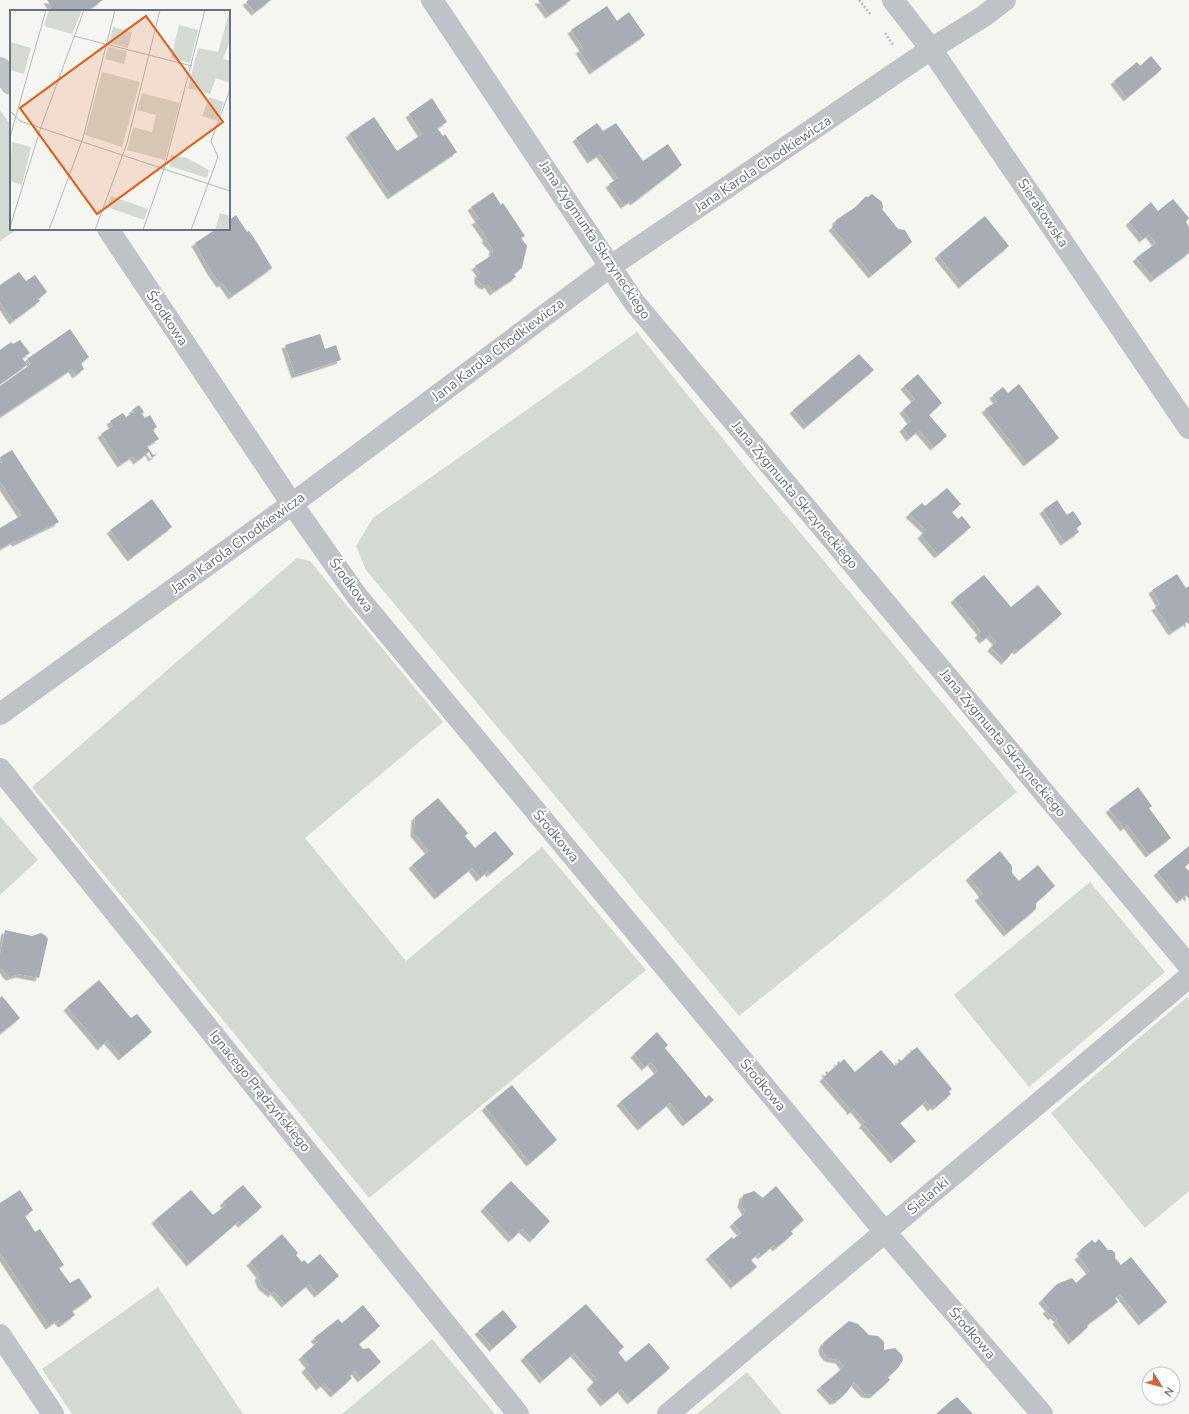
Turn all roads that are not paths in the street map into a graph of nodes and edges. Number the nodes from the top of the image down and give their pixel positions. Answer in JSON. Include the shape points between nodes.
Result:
{"nodes":[{"id":1,"x":432,"y":0,"type":"edge"},
{"id":2,"x":893,"y":0,"type":"edge"},
{"id":3,"x":1005,"y":0,"type":"edge"},
{"id":4,"x":931,"y":50,"type":"junction"},
{"id":5,"x":0,"y":68,"type":"edge"},
{"id":6,"x":10,"y":83,"type":"edge"},
{"id":7,"x":109,"y":230,"type":"edge"},
{"id":8,"x":611,"y":266,"type":"junction"},
{"id":9,"x":1189,"y":428,"type":"edge"},
{"id":10,"x":292,"y":504,"type":"junction"},
{"id":11,"x":0,"y":714,"type":"edge"},
{"id":12,"x":0,"y":770,"type":"edge"},
{"id":13,"x":1189,"y":966,"type":"edge"},
{"id":14,"x":1189,"y":977,"type":"edge"},
{"id":15,"x":885,"y":1232,"type":"junction"},
{"id":16,"x":0,"y":1335,"type":"edge"},
{"id":17,"x":53,"y":1414,"type":"edge"},
{"id":18,"x":518,"y":1414,"type":"edge"},
{"id":19,"x":668,"y":1414,"type":"edge"},
{"id":20,"x":1042,"y":1414,"type":"edge"}],
"edges":[{"from":1,"to":8,"type":"street","name":"Jana Zygmunta Skrzyneckiego"},
{"from":2,"to":4,"type":"street","name":"Sierakowska"},
{"from":3,"to":4,"type":"street","name":"Jana Karola Chodkiewicza"},
{"from":4,"to":8,"type":"street","name":"Jana Karola Chodkiewicza"},
{"from":4,"to":9,"type":"street","name":"Sierakowska"},
{"from":5,"to":6,"type":"street"},
{"from":7,"to":10,"type":"street","name":"Środkowa"},
{"from":8,"to":10,"type":"street","name":"Jana Karola Chodkiewicza"},
{"from":8,"to":13,"type":"street","name":"Jana Zygmunta Skrzyneckiego","via":[[634,302]]},
{"from":10,"to":11,"type":"street","name":"Jana Karola Chodkiewicza"},
{"from":10,"to":15,"type":"street","name":"Środkowa","via":[[357,596]]},
{"from":12,"to":18,"type":"street","name":"Ignacego Prądzyńskiego"},
{"from":14,"to":15,"type":"street","name":"Sielanki"},
{"from":15,"to":19,"type":"street","name":"Sielanki"},
{"from":15,"to":20,"type":"street","name":"Środkowa"},
{"from":16,"to":17,"type":"street"}]}
